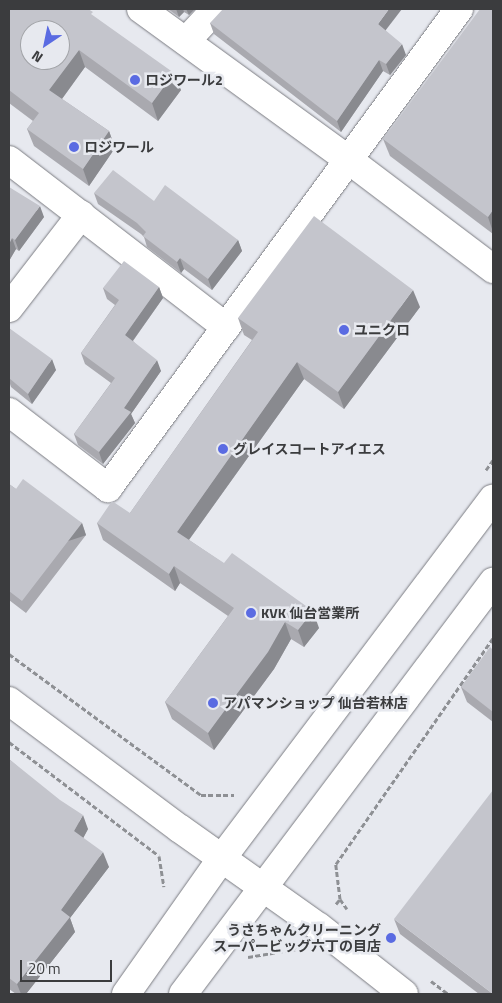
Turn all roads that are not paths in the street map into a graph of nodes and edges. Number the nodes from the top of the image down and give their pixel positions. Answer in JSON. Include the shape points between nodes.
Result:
{"nodes":[{"id":1,"x":141,"y":9,"type":"edge"},
{"id":2,"x":216,"y":9,"type":"edge"},
{"id":3,"x":459,"y":9,"type":"edge"},
{"id":4,"x":186,"y":41,"type":"junction"},
{"id":5,"x":9,"y":160,"type":"edge"},
{"id":6,"x":349,"y":160,"type":"junction"},
{"id":7,"x":81,"y":215,"type":"junction"},
{"id":8,"x":493,"y":270,"type":"edge"},
{"id":9,"x":9,"y":308,"type":"edge"},
{"id":10,"x":226,"y":327,"type":"junction"},
{"id":11,"x":9,"y":412,"type":"edge"},
{"id":12,"x":493,"y":499,"type":"edge"},
{"id":13,"x":493,"y":582,"type":"edge"},
{"id":14,"x":9,"y":701,"type":"edge"},
{"id":15,"x":222,"y":858,"type":"junction"},
{"id":16,"x":263,"y":888,"type":"junction"},
{"id":17,"x":126,"y":994,"type":"edge"},
{"id":18,"x":183,"y":994,"type":"edge"},
{"id":19,"x":404,"y":994,"type":"edge"}],
"edges":[{"from":1,"to":4,"type":"street"},
{"from":2,"to":4,"type":"street"},
{"from":3,"to":6,"type":"street"},
{"from":4,"to":6,"type":"street"},
{"from":5,"to":7,"type":"street"},
{"from":6,"to":8,"type":"street"},
{"from":6,"to":10,"type":"street"},
{"from":7,"to":9,"type":"street"},
{"from":7,"to":10,"type":"street"},
{"from":10,"to":11,"type":"street","via":[[108,488]]},
{"from":12,"to":15,"type":"street"},
{"from":13,"to":16,"type":"street"},
{"from":14,"to":15,"type":"street"},
{"from":15,"to":16,"type":"street"},
{"from":15,"to":17,"type":"street"},
{"from":16,"to":18,"type":"street"},
{"from":16,"to":19,"type":"street"}]}
